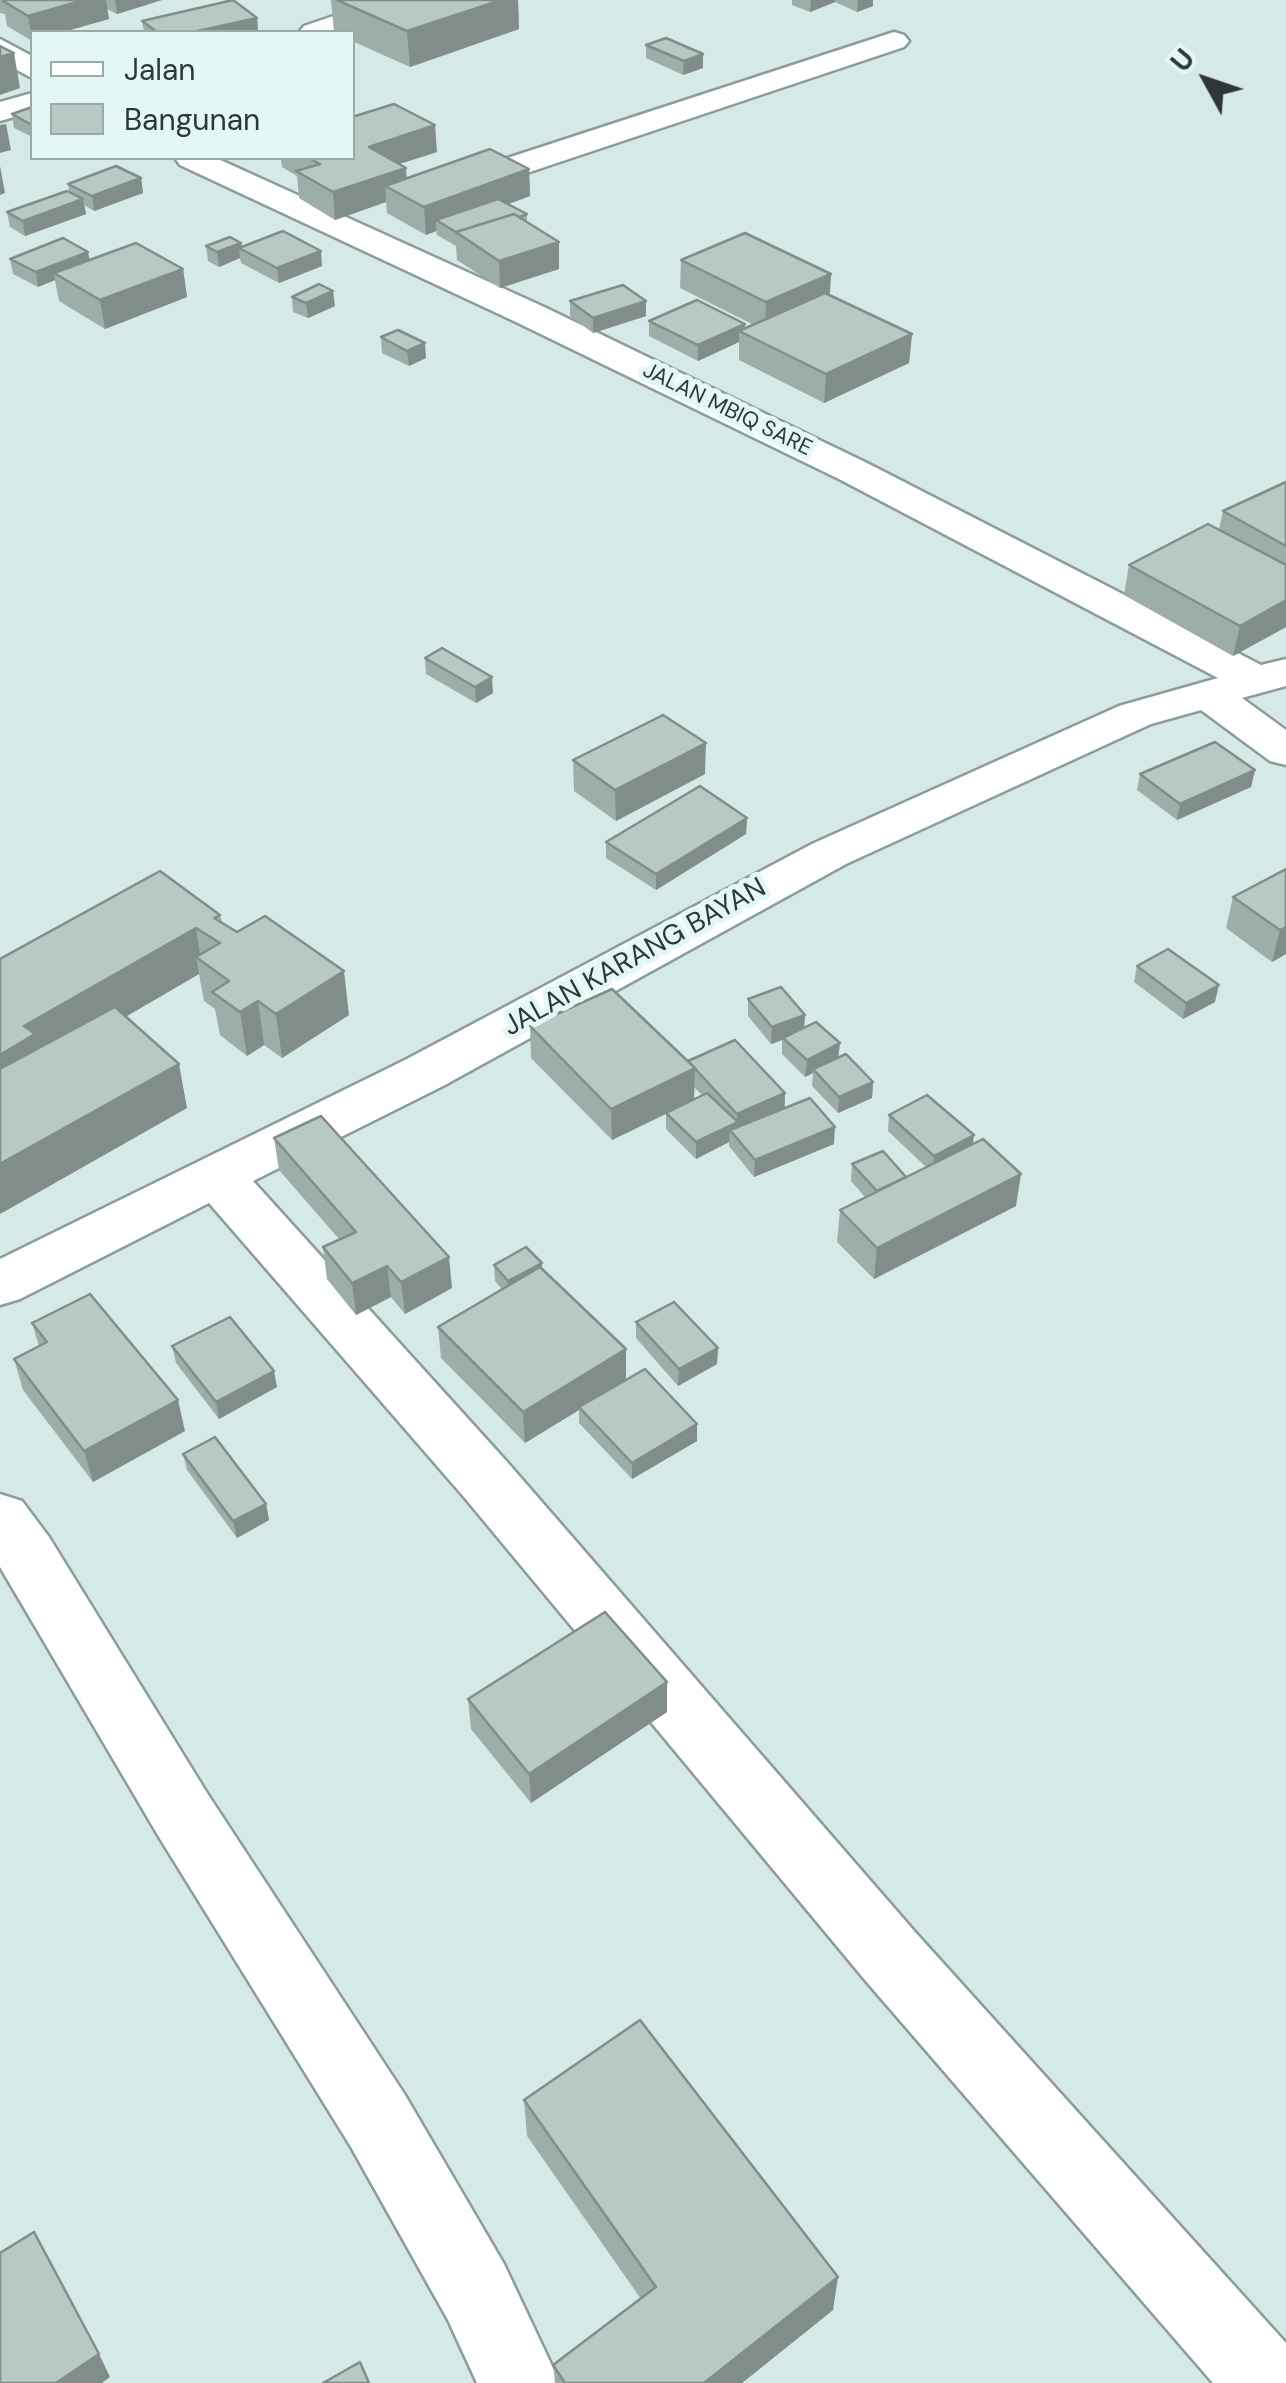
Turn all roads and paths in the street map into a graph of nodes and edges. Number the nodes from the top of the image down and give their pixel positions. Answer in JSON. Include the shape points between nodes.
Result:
{"nodes":[{"id":1,"x":410,"y":0,"type":"edge"},
{"id":2,"x":320,"y":30,"type":"edge"},
{"id":3,"x":894,"y":41,"type":"dead end"},
{"id":4,"x":0,"y":48,"type":"edge"},
{"id":5,"x":30,"y":68,"type":"edge"},
{"id":6,"x":30,"y":103,"type":"edge"},
{"id":7,"x":0,"y":112,"type":"edge"},
{"id":8,"x":194,"y":160,"type":"edge"},
{"id":9,"x":428,"y":195,"type":"edge"},
{"id":10,"x":372,"y":214,"type":"edge"},
{"id":11,"x":335,"y":226,"type":"junction"},
{"id":12,"x":1271,"y":676,"type":"edge"},
{"id":13,"x":1207,"y":694,"type":"junction"},
{"id":14,"x":1286,"y":751,"type":"edge"},
{"id":15,"x":218,"y":1176,"type":"junction"},
{"id":16,"x":0,"y":1284,"type":"edge"},
{"id":17,"x":0,"y":1519,"type":"edge"},
{"id":18,"x":519,"y":2383,"type":"edge"},
{"id":19,"x":1267,"y":2383,"type":"edge"}],
"edges":[{"from":1,"to":2,"type":"street"},
{"from":3,"to":9,"type":"street"},
{"from":4,"to":5,"type":"street"},
{"from":6,"to":7,"type":"street"},
{"from":8,"to":11,"type":"street","name":"JALAN MBIQ SARE"},
{"from":10,"to":11,"type":"street"},
{"from":11,"to":12,"type":"street","name":"JALAN MBIQ SARE"},
{"from":12,"to":13,"type":"street","name":"JALAN KARANG BAYAN"},
{"from":13,"to":14,"type":"street"},
{"from":13,"to":15,"type":"street","name":"JALAN KARANG BAYAN","via":[[1135,714],[829,854]]},
{"from":15,"to":16,"type":"street","name":"JALAN KARANG BAYAN"},
{"from":15,"to":19,"type":"street"},
{"from":17,"to":18,"type":"street","via":[[378,2121],[476,2292]]}]}
